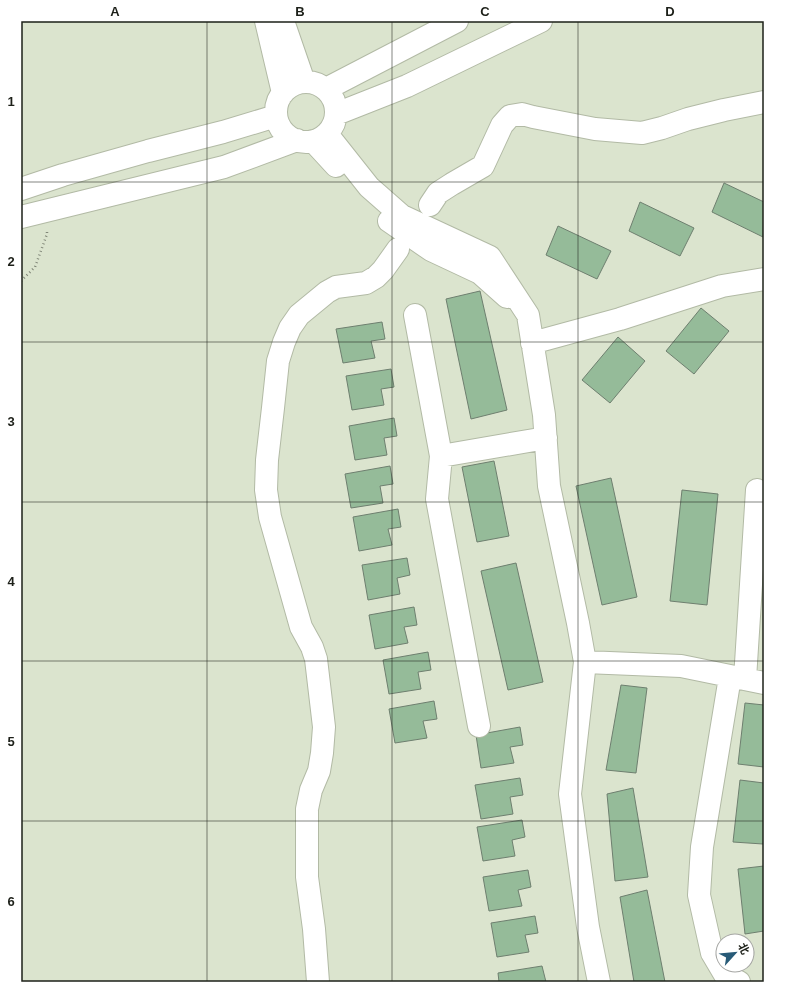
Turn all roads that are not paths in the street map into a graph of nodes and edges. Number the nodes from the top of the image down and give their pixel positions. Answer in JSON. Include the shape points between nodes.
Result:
{"nodes":[{"id":1,"x":266,"y":21,"type":"edge"},
{"id":2,"x":283,"y":21,"type":"edge"},
{"id":3,"x":457,"y":21,"type":"edge"},
{"id":4,"x":541,"y":21,"type":"edge"},
{"id":5,"x":304,"y":82,"type":"junction"},
{"id":6,"x":326,"y":89,"type":"junction"},
{"id":7,"x":283,"y":93,"type":"junction"},
{"id":8,"x":764,"y":102,"type":"edge"},
{"id":9,"x":336,"y":114,"type":"junction"},
{"id":10,"x":276,"y":116,"type":"junction"},
{"id":11,"x":312,"y":138,"type":"junction"},
{"id":12,"x":21,"y":189,"type":"edge"},
{"id":13,"x":430,"y":205,"type":"dead end"},
{"id":14,"x":21,"y":217,"type":"edge"},
{"id":15,"x":398,"y":249,"type":"dead end"},
{"id":16,"x":764,"y":279,"type":"edge"},
{"id":17,"x":416,"y":315,"type":"dead end"},
{"id":18,"x":532,"y":343,"type":"junction"},
{"id":19,"x":546,"y":438,"type":"junction"},
{"id":20,"x":441,"y":456,"type":"junction"},
{"id":21,"x":757,"y":490,"type":"dead end"},
{"id":22,"x":585,"y":662,"type":"junction"},
{"id":23,"x":746,"y":680,"type":"edge"},
{"id":24,"x":479,"y":726,"type":"dead end"},
{"id":25,"x":318,"y":982,"type":"edge"},
{"id":26,"x":599,"y":982,"type":"edge"},
{"id":27,"x":739,"y":982,"type":"edge"}],
"edges":[{"from":1,"to":7,"type":"street"},
{"from":2,"to":5,"type":"street"},
{"from":3,"to":6,"type":"street"},
{"from":4,"to":9,"type":"street","via":[[407,86]]},
{"from":5,"to":6,"type":"street","via":[[316,83]]},
{"from":5,"to":7,"type":"street","via":[[292,85]]},
{"from":6,"to":9,"type":"street","via":[[332,96]]},
{"from":7,"to":10,"type":"street","via":[[277,103]]},
{"from":8,"to":13,"type":"street","via":[[688,119],[642,133],[595,129],[522,114],[510,116],[502,125],[483,166],[438,193]]},
{"from":9,"to":11,"type":"street","via":[[332,128]]},
{"from":10,"to":11,"type":"street","via":[[289,137]]},
{"from":10,"to":12,"type":"street"},
{"from":11,"to":14,"type":"street","via":[[224,168]]},
{"from":11,"to":18,"type":"street","via":[[388,221],[431,250],[480,273],[528,315]]},
{"from":15,"to":25,"type":"street","via":[[376,277],[366,283],[336,287],[327,292],[300,315],[290,328],[278,361],[266,460],[266,490],[270,517],[301,627],[316,660],[324,727],[319,771],[307,809],[307,877]]},
{"from":16,"to":18,"type":"street","via":[[722,286],[620,319]]},
{"from":17,"to":20,"type":"street"},
{"from":18,"to":19,"type":"street"},
{"from":19,"to":20,"type":"street"},
{"from":19,"to":22,"type":"street","via":[[549,486]]},
{"from":20,"to":24,"type":"street","via":[[436,499]]},
{"from":21,"to":23,"type":"street"},
{"from":22,"to":23,"type":"street","via":[[681,666]]},
{"from":22,"to":26,"type":"street","via":[[570,794],[588,927]]},
{"from":23,"to":27,"type":"street","via":[[702,847],[699,895],[712,953],[725,975]]}]}
